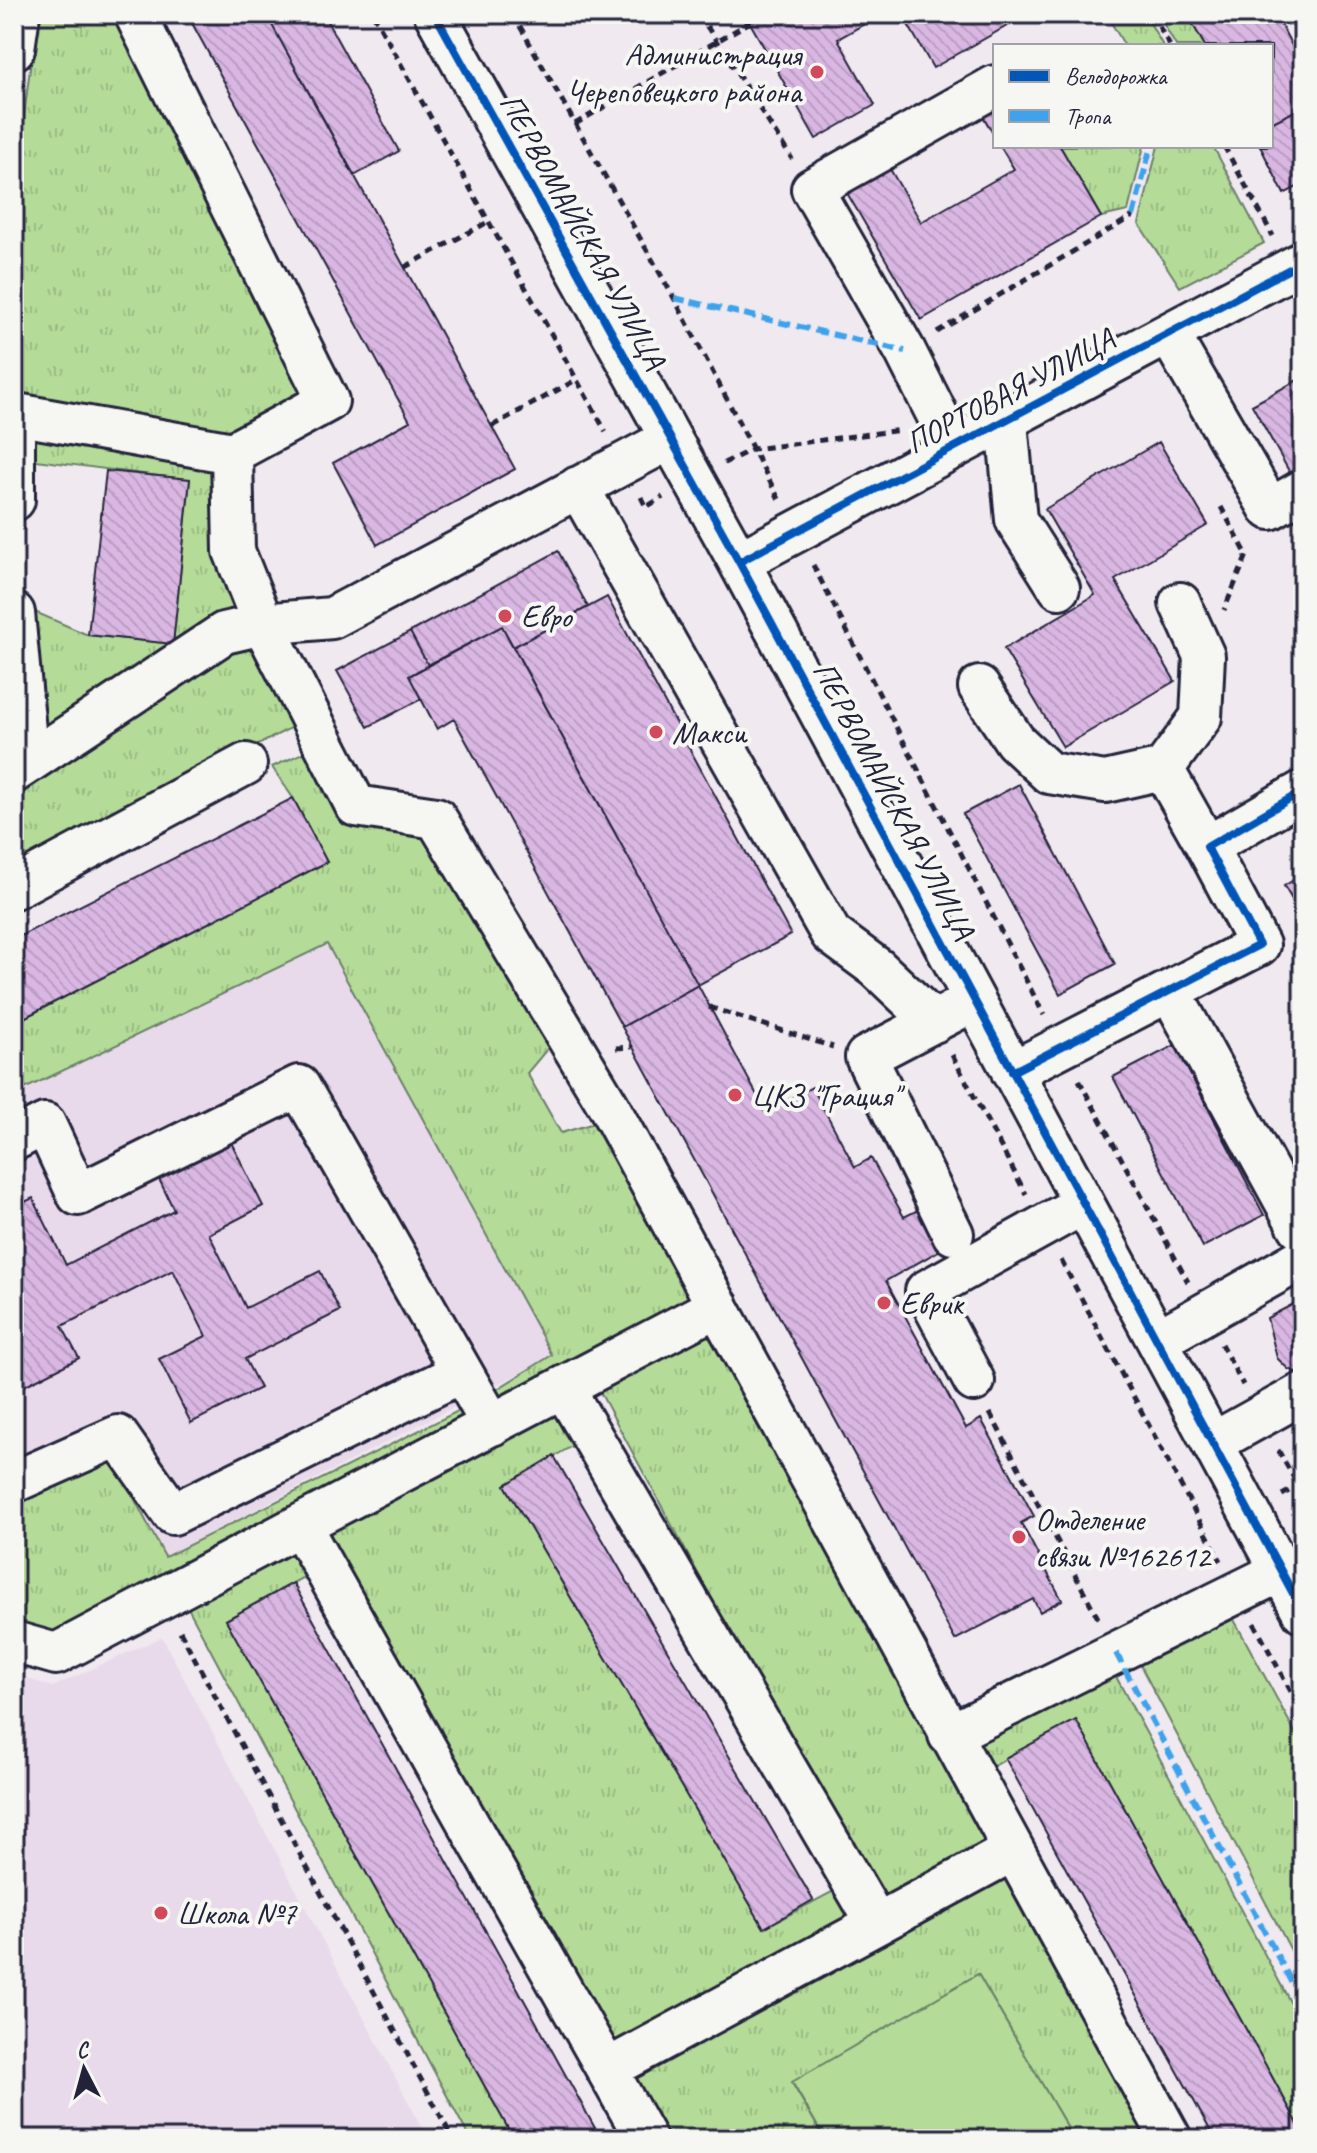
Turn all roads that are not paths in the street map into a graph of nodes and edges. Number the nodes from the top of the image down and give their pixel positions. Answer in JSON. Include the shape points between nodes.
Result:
{"nodes":[{"id":1,"x":19,"y":14,"type":"edge"},
{"id":2,"x":135,"y":14,"type":"edge"},
{"id":3,"x":435,"y":14,"type":"edge"},
{"id":4,"x":14,"y":49,"type":"edge"},
{"id":5,"x":993,"y":87,"type":"edge"},
{"id":6,"x":1297,"y":265,"type":"edge"},
{"id":7,"x":1169,"y":334,"type":"junction"},
{"id":8,"x":15,"y":413,"type":"edge"},
{"id":9,"x":1007,"y":422,"type":"junction"},
{"id":10,"x":670,"y":439,"type":"junction"},
{"id":11,"x":954,"y":448,"type":"junction"},
{"id":12,"x":232,"y":453,"type":"junction"},
{"id":13,"x":578,"y":487,"type":"junction"},
{"id":14,"x":1303,"y":490,"type":"edge"},
{"id":15,"x":14,"y":500,"type":"edge"},
{"id":16,"x":739,"y":562,"type":"junction"},
{"id":17,"x":1059,"y":588,"type":"dead end"},
{"id":18,"x":1180,"y":603,"type":"dead end"},
{"id":19,"x":14,"y":613,"type":"edge"},
{"id":20,"x":263,"y":624,"type":"junction"},
{"id":21,"x":979,"y":687,"type":"dead end"},
{"id":22,"x":246,"y":764,"type":"dead end"},
{"id":23,"x":21,"y":768,"type":"edge"},
{"id":24,"x":1163,"y":769,"type":"junction"},
{"id":25,"x":1303,"y":791,"type":"edge"},
{"id":26,"x":1207,"y":847,"type":"junction"},
{"id":27,"x":14,"y":888,"type":"edge"},
{"id":28,"x":1170,"y":991,"type":"junction"},
{"id":29,"x":974,"y":1001,"type":"junction"},
{"id":30,"x":934,"y":1022,"type":"junction"},
{"id":31,"x":1012,"y":1072,"type":"junction"},
{"id":32,"x":14,"y":1140,"type":"edge"},
{"id":33,"x":1083,"y":1204,"type":"junction"},
{"id":34,"x":953,"y":1234,"type":"dead end"},
{"id":35,"x":1301,"y":1243,"type":"edge"},
{"id":36,"x":718,"y":1306,"type":"junction"},
{"id":37,"x":1158,"y":1340,"type":"junction"},
{"id":38,"x":462,"y":1372,"type":"junction"},
{"id":39,"x":974,"y":1381,"type":"road end"},
{"id":40,"x":563,"y":1387,"type":"junction"},
{"id":41,"x":1303,"y":1393,"type":"edge"},
{"id":42,"x":492,"y":1425,"type":"junction"},
{"id":43,"x":1213,"y":1443,"type":"junction"},
{"id":44,"x":14,"y":1482,"type":"edge"},
{"id":45,"x":300,"y":1525,"type":"junction"},
{"id":46,"x":1296,"y":1595,"type":"edge"},
{"id":47,"x":14,"y":1642,"type":"edge"},
{"id":48,"x":949,"y":1735,"type":"junction"},
{"id":49,"x":1012,"y":1851,"type":"junction"},
{"id":50,"x":877,"y":1924,"type":"junction"},
{"id":51,"x":608,"y":2069,"type":"junction"},
{"id":52,"x":646,"y":2139,"type":"edge"},
{"id":53,"x":1171,"y":2139,"type":"edge"}],
"edges":[{"from":1,"to":4,"type":"street"},
{"from":2,"to":12,"type":"street","via":[[328,401]]},
{"from":3,"to":10,"type":"street","name":"ПЕРВОМАЙСКАЯ УЛИЦА"},
{"from":5,"to":11,"type":"street","via":[[812,189]]},
{"from":6,"to":7,"type":"street","name":"ПОРТОВАЯ УЛИЦА"},
{"from":7,"to":9,"type":"street","name":"ПОРТОВАЯ УЛИЦА"},
{"from":7,"to":14,"type":"street","via":[[1270,509]]},
{"from":8,"to":12,"type":"street"},
{"from":8,"to":15,"type":"street"},
{"from":9,"to":11,"type":"street","name":"ПОРТОВАЯ УЛИЦА"},
{"from":9,"to":17,"type":"street","via":[[1016,520]]},
{"from":10,"to":13,"type":"street"},
{"from":10,"to":16,"type":"street","name":"ПЕРВОМАЙСКАЯ УЛИЦА"},
{"from":11,"to":16,"type":"street","name":"ПОРТОВАЯ УЛИЦА"},
{"from":12,"to":20,"type":"street","via":[[234,551]]},
{"from":13,"to":20,"type":"street","via":[[332,618]]},
{"from":13,"to":30,"type":"street","via":[[831,934],[877,968]]},
{"from":16,"to":29,"type":"street","name":"ПЕРВОМАЙСКАЯ УЛИЦА"},
{"from":18,"to":24,"type":"street","via":[[1204,656],[1201,717]]},
{"from":19,"to":23,"type":"street"},
{"from":20,"to":23,"type":"street","via":[[224,633]]},
{"from":20,"to":36,"type":"street","via":[[356,806],[436,818],[608,1105]]},
{"from":21,"to":24,"type":"street","via":[[1015,741],[1049,773],[1105,782]]},
{"from":22,"to":27,"type":"street"},
{"from":24,"to":26,"type":"street"},
{"from":25,"to":26,"type":"street"},
{"from":26,"to":28,"type":"street","via":[[1259,945]]},
{"from":28,"to":31,"type":"street"},
{"from":28,"to":35,"type":"street"},
{"from":29,"to":30,"type":"street"},
{"from":29,"to":31,"type":"street","name":"ПЕРВОМАЙСКАЯ УЛИЦА"},
{"from":30,"to":34,"type":"street","via":[[866,1057]]},
{"from":31,"to":33,"type":"street","name":"ПЕРВОМАЙСКАЯ УЛИЦА"},
{"from":32,"to":38,"type":"street","via":[[45,1124],[78,1195],[299,1086]]},
{"from":33,"to":37,"type":"street","name":"ПЕРВОМАЙСКАЯ УЛИЦА"},
{"from":33,"to":39,"type":"street","via":[[926,1291]]},
{"from":35,"to":37,"type":"street","via":[[1205,1314]]},
{"from":36,"to":40,"type":"street"},
{"from":36,"to":48,"type":"street"},
{"from":37,"to":43,"type":"street","name":"ПЕРВОМАЙСКАЯ УЛИЦА"},
{"from":38,"to":42,"type":"street"},
{"from":38,"to":44,"type":"street","via":[[173,1514],[118,1436]]},
{"from":40,"to":42,"type":"street"},
{"from":40,"to":50,"type":"street"},
{"from":41,"to":43,"type":"street"},
{"from":42,"to":45,"type":"street"},
{"from":43,"to":46,"type":"street","name":"ПЕРВОМАЙСКАЯ УЛИЦА"},
{"from":45,"to":47,"type":"street","via":[[56,1654]]},
{"from":45,"to":51,"type":"street"},
{"from":46,"to":48,"type":"street","via":[[1238,1593]]},
{"from":48,"to":49,"type":"street"},
{"from":49,"to":50,"type":"street"},
{"from":49,"to":53,"type":"street"},
{"from":50,"to":51,"type":"street"},
{"from":51,"to":52,"type":"street"}]}
